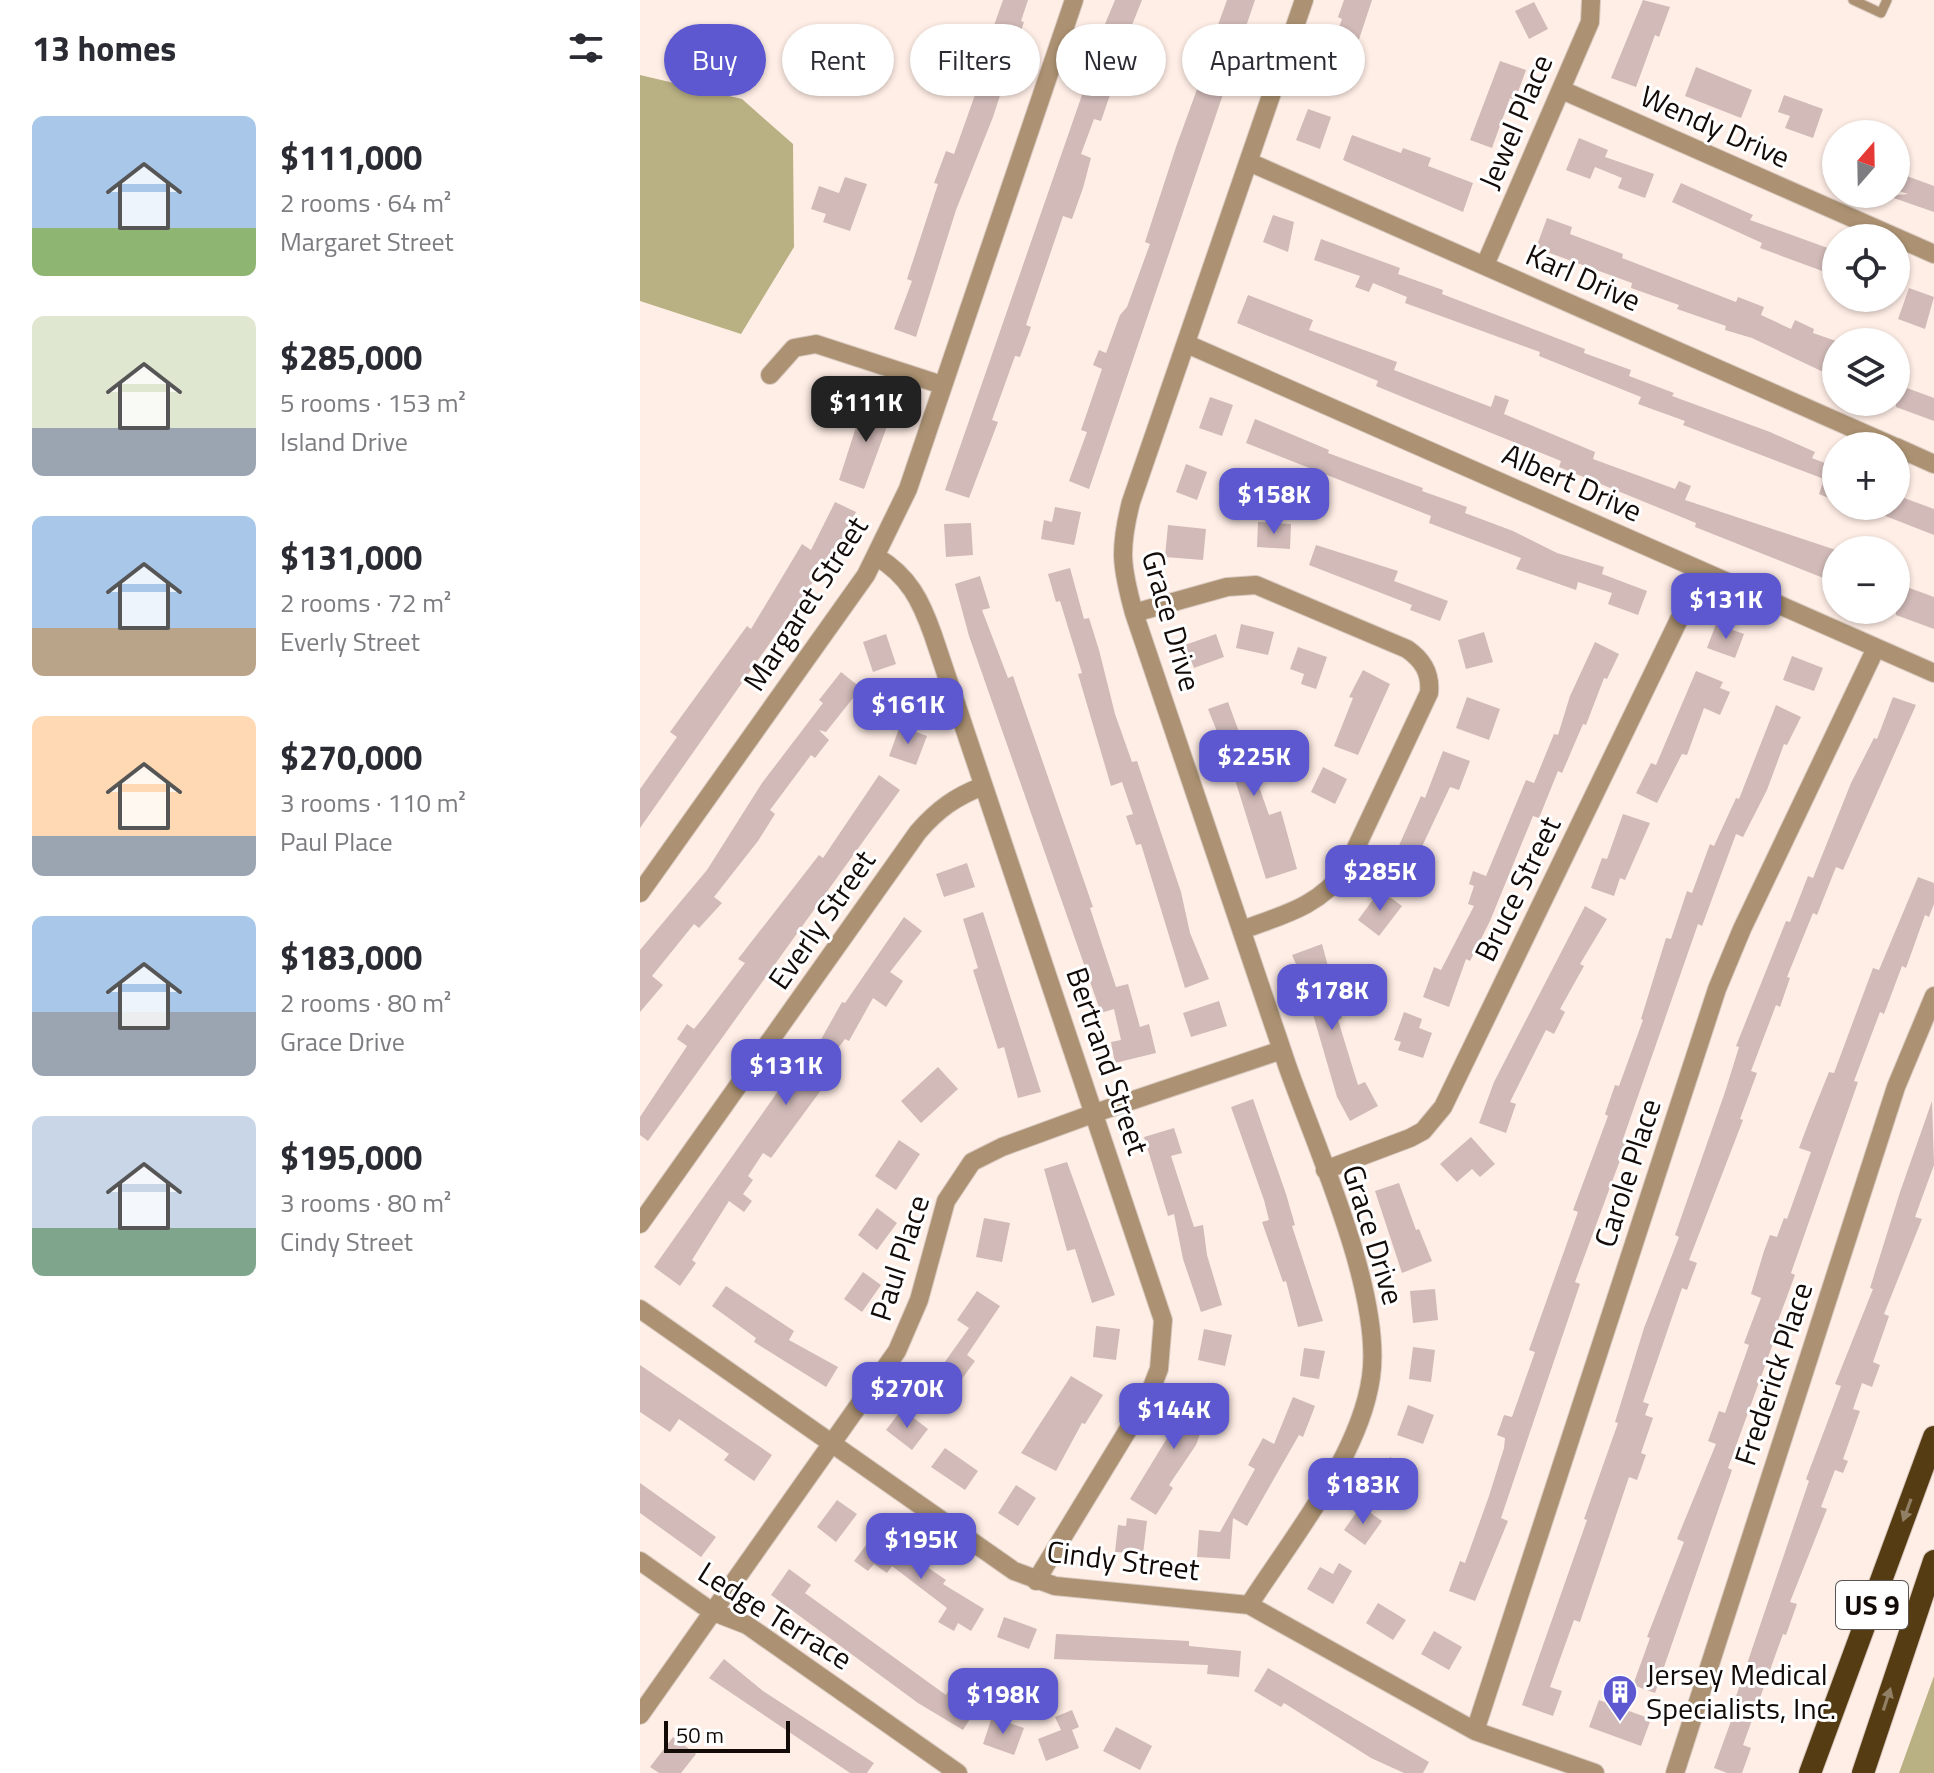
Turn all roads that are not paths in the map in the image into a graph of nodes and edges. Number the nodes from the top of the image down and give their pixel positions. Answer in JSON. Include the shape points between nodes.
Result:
{"nodes":[{"id":1,"x":1074,"y":0,"type":"edge"},
{"id":2,"x":1304,"y":0,"type":"edge"},
{"id":3,"x":1591,"y":0,"type":"edge"},
{"id":4,"x":1853,"y":0,"type":"edge"},
{"id":5,"x":1887,"y":0,"type":"edge"},
{"id":6,"x":1562,"y":90,"type":"junction"},
{"id":7,"x":1249,"y":162,"type":"junction"},
{"id":8,"x":1934,"y":254,"type":"edge"},
{"id":9,"x":1485,"y":265,"type":"junction"},
{"id":10,"x":1187,"y":344,"type":"junction"},
{"id":11,"x":770,"y":375,"type":"dead end"},
{"id":12,"x":942,"y":385,"type":"junction"},
{"id":13,"x":1860,"y":432,"type":"edge"},
{"id":14,"x":1910,"y":454,"type":"edge"},
{"id":15,"x":1934,"y":464,"type":"edge"},
{"id":16,"x":877,"y":557,"type":"junction"},
{"id":17,"x":1702,"y":572,"type":"junction"},
{"id":18,"x":1134,"y":613,"type":"junction"},
{"id":19,"x":1876,"y":648,"type":"junction"},
{"id":20,"x":1934,"y":673,"type":"edge"},
{"id":21,"x":983,"y":786,"type":"junction"},
{"id":22,"x":640,"y":893,"type":"edge"},
{"id":23,"x":1242,"y":930,"type":"junction"},
{"id":24,"x":1934,"y":996,"type":"edge"},
{"id":25,"x":1282,"y":1050,"type":"junction"},
{"id":26,"x":1095,"y":1113,"type":"junction"},
{"id":27,"x":1325,"y":1170,"type":"junction"},
{"id":28,"x":640,"y":1224,"type":"edge"},
{"id":29,"x":640,"y":1309,"type":"edge"},
{"id":30,"x":1934,"y":1437,"type":"edge"},
{"id":31,"x":831,"y":1447,"type":"junction"},
{"id":32,"x":640,"y":1561,"type":"edge"},
{"id":33,"x":1934,"y":1561,"type":"edge"},
{"id":34,"x":1036,"y":1581,"type":"junction"},
{"id":35,"x":1934,"y":1584,"type":"edge"},
{"id":36,"x":1249,"y":1605,"type":"junction"},
{"id":37,"x":711,"y":1611,"type":"junction"},
{"id":38,"x":1901,"y":1656,"type":"junction"},
{"id":39,"x":640,"y":1715,"type":"edge"},
{"id":40,"x":1475,"y":1731,"type":"junction"},
{"id":41,"x":958,"y":1773,"type":"edge"},
{"id":42,"x":1595,"y":1773,"type":"edge"},
{"id":43,"x":1675,"y":1773,"type":"edge"},
{"id":44,"x":1810,"y":1773,"type":"edge"},
{"id":45,"x":1863,"y":1773,"type":"edge"}],
"edges":[{"from":1,"to":12,"type":"street","name":"Margaret Street"},
{"from":2,"to":7,"type":"street","name":"Grace Drive"},
{"from":3,"to":6,"type":"street","name":"Jewel Place","via":[[1590,22]]},
{"from":4,"to":5,"type":"lane","via":[[1881,13]]},
{"from":6,"to":8,"type":"street","name":"Wendy Drive"},
{"from":6,"to":9,"type":"street","name":"Jewel Place"},
{"from":7,"to":9,"type":"street","name":"Karl Drive"},
{"from":7,"to":10,"type":"street","name":"Grace Drive"},
{"from":9,"to":13,"type":"street","name":"Karl Drive"},
{"from":10,"to":17,"type":"street","name":"Albert Drive"},
{"from":10,"to":18,"type":"street","name":"Grace Drive","via":[[1121,542]]},
{"from":11,"to":12,"type":"street","via":[[794,348],[816,344]]},
{"from":12,"to":16,"type":"street","name":"Margaret Street","via":[[908,489]]},
{"from":14,"to":15,"type":"street","name":"Karl Drive"},
{"from":16,"to":21,"type":"street","name":"Bertrand Street","via":[[905,578],[921,604]]},
{"from":16,"to":22,"type":"street","name":"Margaret Street"},
{"from":17,"to":19,"type":"street","name":"Albert Drive"},
{"from":17,"to":27,"type":"street","name":"Bruce Street","via":[[1443,1107],[1410,1138]]},
{"from":18,"to":23,"type":"street","name":"Grace Drive"},
{"from":18,"to":23,"type":"street","via":[[1227,587],[1256,585],[1407,649],[1426,670],[1429,693],[1346,869],[1333,887],[1308,904]]},
{"from":19,"to":20,"type":"street","name":"Albert Drive"},
{"from":19,"to":40,"type":"street","name":"Carole Place","via":[[1717,989]]},
{"from":21,"to":26,"type":"street","name":"Bertrand Street"},
{"from":21,"to":28,"type":"street","name":"Everly Street","via":[[937,810],[918,832]]},
{"from":23,"to":25,"type":"street","name":"Grace Drive"},
{"from":24,"to":43,"type":"street","name":"Frederick Place","via":[[1896,1087]]},
{"from":25,"to":26,"type":"street","name":"Paul Place"},
{"from":25,"to":27,"type":"street","name":"Grace Drive"},
{"from":26,"to":31,"type":"street","name":"Paul Place","via":[[1002,1147],[972,1162],[957,1180],[909,1327]]},
{"from":26,"to":34,"type":"street","name":"Bertrand Street","via":[[1158,1299],[1163,1343],[1148,1397]]},
{"from":27,"to":36,"type":"street","name":"Grace Drive","via":[[1367,1302],[1371,1378],[1360,1420],[1336,1467]]},
{"from":29,"to":31,"type":"street","name":"Cindy Street"},
{"from":30,"to":44,"type":"highway","number":"US 9","one_way":true},
{"from":31,"to":34,"type":"street","name":"Cindy Street"},
{"from":31,"to":37,"type":"street","name":"Paul Place"},
{"from":32,"to":37,"type":"street","name":"Ledge Terrace"},
{"from":33,"to":38,"type":"highway","number":"US 9"},
{"from":34,"to":36,"type":"street","name":"Cindy Street"},
{"from":35,"to":38,"type":"highway"},
{"from":36,"to":40,"type":"street","name":"Cindy Street"},
{"from":37,"to":39,"type":"street","name":"Paul Place"},
{"from":37,"to":41,"type":"street","name":"Ledge Terrace","via":[[738,1619]]},
{"from":45,"to":38,"type":"highway","number":"US 9","one_way":true},
{"from":40,"to":42,"type":"street","name":"Cindy Street"}]}
